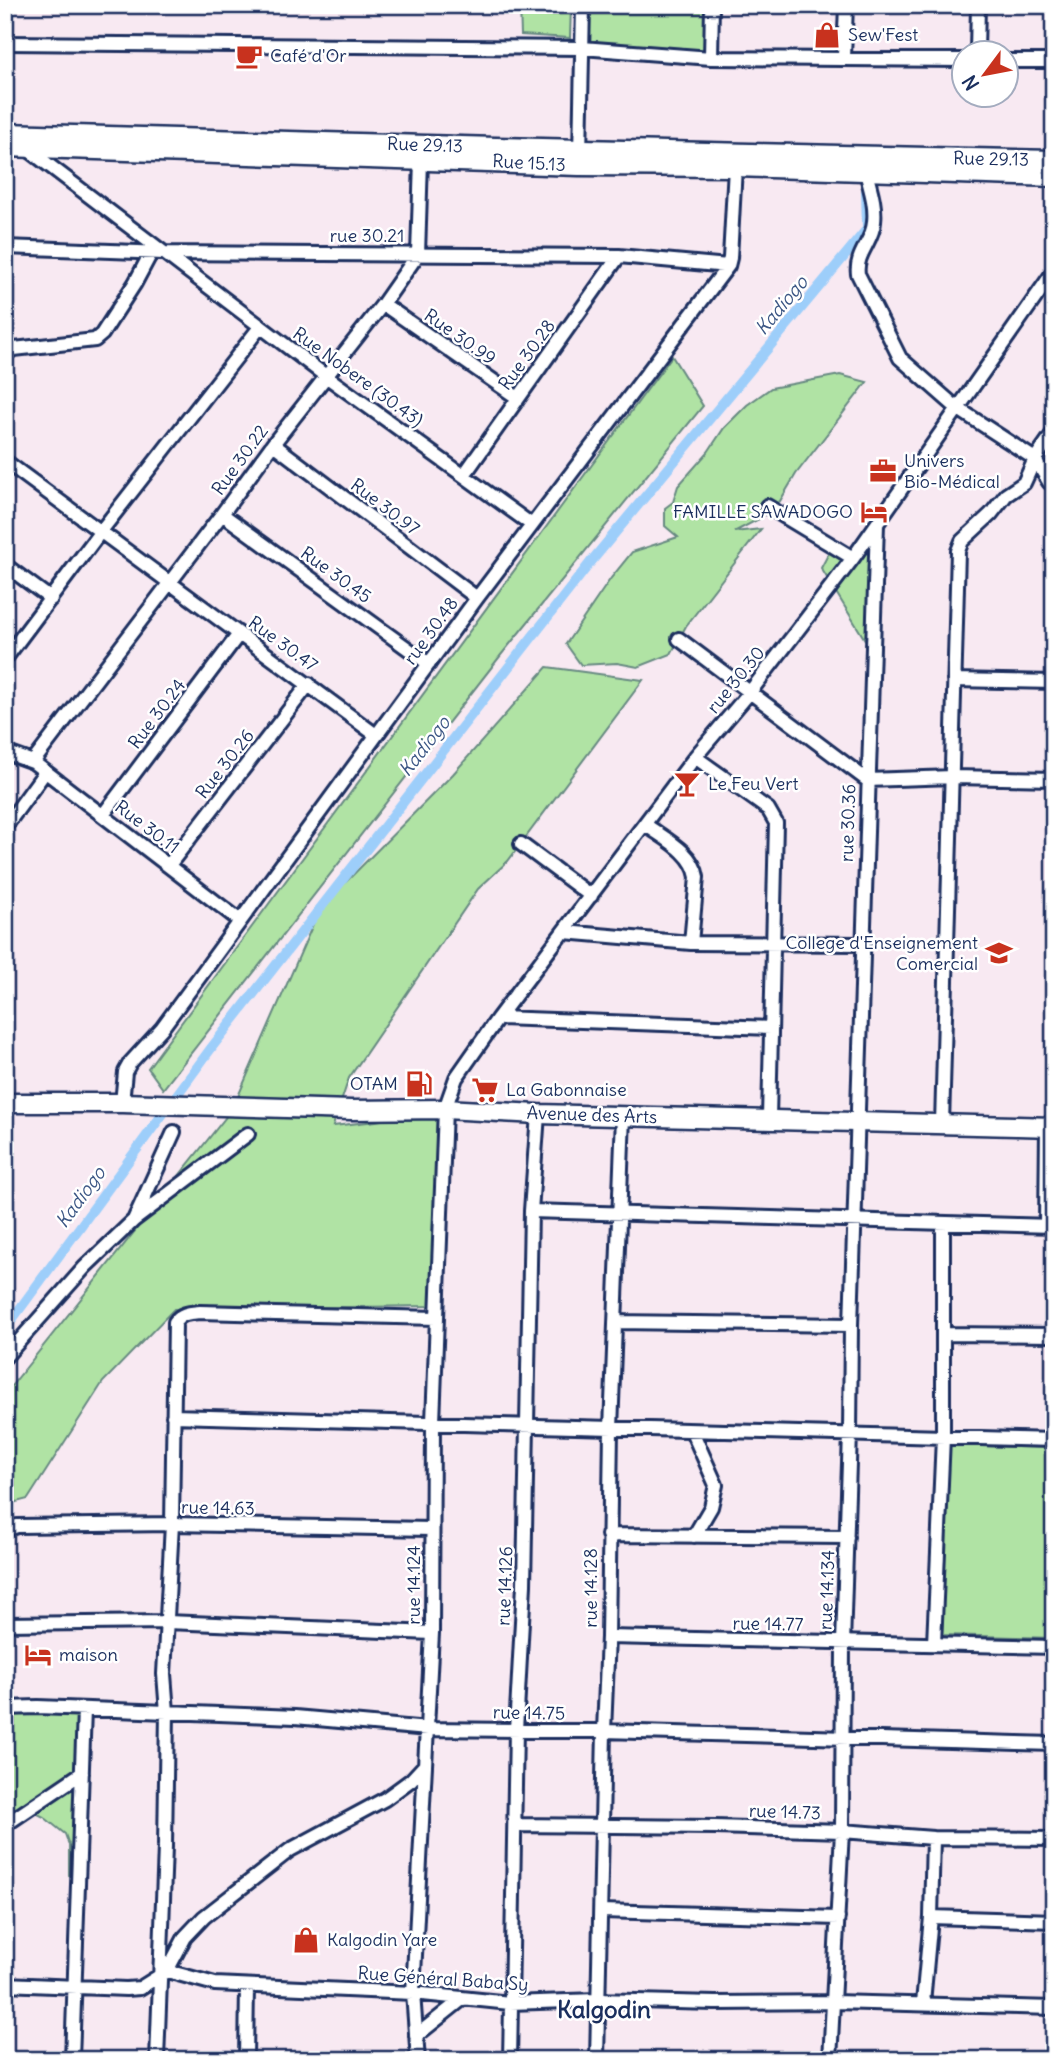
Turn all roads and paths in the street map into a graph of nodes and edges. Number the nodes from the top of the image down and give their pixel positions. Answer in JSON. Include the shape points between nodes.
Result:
{"nodes":[{"id":1,"x":583,"y":5,"type":"edge"},
{"id":2,"x":712,"y":5,"type":"edge"},
{"id":3,"x":846,"y":5,"type":"edge"},
{"id":4,"x":978,"y":5,"type":"edge"},
{"id":5,"x":977,"y":38,"type":"edge"},
{"id":6,"x":5,"y":43,"type":"edge"},
{"id":7,"x":582,"y":48,"type":"junction"},
{"id":8,"x":844,"y":57,"type":"junction"},
{"id":9,"x":711,"y":58,"type":"junction"},
{"id":10,"x":950,"y":60,"type":"edge"},
{"id":11,"x":1020,"y":61,"type":"edge"},
{"id":12,"x":1054,"y":61,"type":"edge"},
{"id":13,"x":5,"y":133,"type":"edge"},
{"id":14,"x":5,"y":147,"type":"edge"},
{"id":15,"x":25,"y":147,"type":"junction"},
{"id":16,"x":580,"y":157,"type":"junction"},
{"id":17,"x":421,"y":160,"type":"junction"},
{"id":18,"x":1054,"y":160,"type":"edge"},
{"id":19,"x":735,"y":167,"type":"junction"},
{"id":20,"x":866,"y":172,"type":"junction"},
{"id":21,"x":1054,"y":177,"type":"edge"},
{"id":22,"x":5,"y":247,"type":"edge"},
{"id":23,"x":158,"y":253,"type":"junction"},
{"id":24,"x":418,"y":254,"type":"junction"},
{"id":25,"x":619,"y":256,"type":"junction"},
{"id":26,"x":728,"y":266,"type":"junction"},
{"id":27,"x":1054,"y":271,"type":"edge"},
{"id":28,"x":383,"y":304,"type":"junction"},
{"id":29,"x":260,"y":327,"type":"junction"},
{"id":30,"x":5,"y":354,"type":"edge"},
{"id":31,"x":327,"y":377,"type":"junction"},
{"id":32,"x":518,"y":398,"type":"junction"},
{"id":33,"x":957,"y":408,"type":"junction"},
{"id":34,"x":1054,"y":432,"type":"edge"},
{"id":35,"x":273,"y":444,"type":"junction"},
{"id":36,"x":1035,"y":459,"type":"junction"},
{"id":37,"x":5,"y":461,"type":"edge"},
{"id":38,"x":464,"y":475,"type":"junction"},
{"id":39,"x":1054,"y":484,"type":"edge"},
{"id":40,"x":767,"y":506,"type":"dead end"},
{"id":41,"x":222,"y":514,"type":"junction"},
{"id":42,"x":877,"y":524,"type":"junction"},
{"id":43,"x":533,"y":525,"type":"junction"},
{"id":44,"x":101,"y":531,"type":"junction"},
{"id":45,"x":853,"y":558,"type":"junction"},
{"id":46,"x":5,"y":565,"type":"edge"},
{"id":47,"x":169,"y":583,"type":"junction"},
{"id":48,"x":477,"y":598,"type":"junction"},
{"id":49,"x":51,"y":599,"type":"junction"},
{"id":50,"x":239,"y":634,"type":"junction"},
{"id":51,"x":679,"y":639,"type":"dead end"},
{"id":52,"x":5,"y":659,"type":"edge"},
{"id":53,"x":429,"y":664,"type":"junction"},
{"id":54,"x":954,"y":680,"type":"junction"},
{"id":55,"x":1054,"y":682,"type":"edge"},
{"id":56,"x":309,"y":684,"type":"junction"},
{"id":57,"x":750,"y":691,"type":"junction"},
{"id":58,"x":376,"y":735,"type":"junction"},
{"id":59,"x":5,"y":752,"type":"edge"},
{"id":60,"x":695,"y":757,"type":"junction"},
{"id":61,"x":33,"y":762,"type":"junction"},
{"id":62,"x":45,"y":772,"type":"junction"},
{"id":63,"x":953,"y":777,"type":"junction"},
{"id":64,"x":1054,"y":779,"type":"edge"},
{"id":65,"x":867,"y":780,"type":"junction"},
{"id":66,"x":103,"y":815,"type":"junction"},
{"id":67,"x":646,"y":825,"type":"junction"},
{"id":68,"x":5,"y":827,"type":"edge"},
{"id":69,"x":521,"y":844,"type":"dead end"},
{"id":70,"x":169,"y":865,"type":"junction"},
{"id":71,"x":591,"y":896,"type":"junction"},
{"id":72,"x":239,"y":920,"type":"junction"},
{"id":73,"x":564,"y":932,"type":"junction"},
{"id":74,"x":774,"y":942,"type":"junction"},
{"id":75,"x":691,"y":943,"type":"junction"},
{"id":76,"x":863,"y":944,"type":"junction"},
{"id":77,"x":498,"y":1018,"type":"junction"},
{"id":78,"x":771,"y":1028,"type":"junction"},
{"id":79,"x":5,"y":1103,"type":"edge"},
{"id":80,"x":122,"y":1103,"type":"junction"},
{"id":81,"x":444,"y":1109,"type":"junction"},
{"id":82,"x":538,"y":1114,"type":"junction"},
{"id":83,"x":623,"y":1116,"type":"junction"},
{"id":84,"x":769,"y":1118,"type":"junction"},
{"id":85,"x":859,"y":1122,"type":"junction"},
{"id":86,"x":942,"y":1124,"type":"junction"},
{"id":87,"x":1050,"y":1127,"type":"edge"},
{"id":88,"x":174,"y":1132,"type":"dead end"},
{"id":89,"x":248,"y":1134,"type":"dead end"},
{"id":90,"x":531,"y":1211,"type":"junction"},
{"id":91,"x":620,"y":1216,"type":"junction"},
{"id":92,"x":134,"y":1220,"type":"junction"},
{"id":93,"x":855,"y":1220,"type":"junction"},
{"id":94,"x":943,"y":1224,"type":"junction"},
{"id":95,"x":1050,"y":1226,"type":"edge"},
{"id":96,"x":436,"y":1318,"type":"junction"},
{"id":97,"x":615,"y":1322,"type":"junction"},
{"id":98,"x":851,"y":1325,"type":"junction"},
{"id":99,"x":944,"y":1334,"type":"junction"},
{"id":100,"x":1054,"y":1335,"type":"edge"},
{"id":101,"x":5,"y":1357,"type":"edge"},
{"id":102,"x":173,"y":1416,"type":"junction"},
{"id":103,"x":433,"y":1422,"type":"junction"},
{"id":104,"x":526,"y":1427,"type":"junction"},
{"id":105,"x":611,"y":1429,"type":"junction"},
{"id":106,"x":692,"y":1431,"type":"junction"},
{"id":107,"x":850,"y":1433,"type":"junction"},
{"id":108,"x":943,"y":1437,"type":"junction"},
{"id":109,"x":1054,"y":1440,"type":"edge"},
{"id":110,"x":172,"y":1524,"type":"junction"},
{"id":111,"x":431,"y":1528,"type":"junction"},
{"id":112,"x":5,"y":1530,"type":"edge"},
{"id":113,"x":608,"y":1535,"type":"junction"},
{"id":114,"x":694,"y":1536,"type":"junction"},
{"id":115,"x":847,"y":1537,"type":"junction"},
{"id":116,"x":167,"y":1622,"type":"junction"},
{"id":117,"x":5,"y":1623,"type":"edge"},
{"id":118,"x":432,"y":1633,"type":"junction"},
{"id":119,"x":608,"y":1637,"type":"junction"},
{"id":120,"x":843,"y":1644,"type":"junction"},
{"id":121,"x":934,"y":1644,"type":"junction"},
{"id":122,"x":1054,"y":1647,"type":"edge"},
{"id":123,"x":5,"y":1708,"type":"edge"},
{"id":124,"x":84,"y":1709,"type":"junction"},
{"id":125,"x":167,"y":1712,"type":"junction"},
{"id":126,"x":428,"y":1729,"type":"junction"},
{"id":127,"x":516,"y":1730,"type":"junction"},
{"id":128,"x":604,"y":1731,"type":"junction"},
{"id":129,"x":844,"y":1738,"type":"junction"},
{"id":130,"x":1054,"y":1744,"type":"edge"},
{"id":131,"x":424,"y":1766,"type":"junction"},
{"id":132,"x":82,"y":1773,"type":"junction"},
{"id":133,"x":5,"y":1825,"type":"edge"},
{"id":134,"x":515,"y":1825,"type":"junction"},
{"id":135,"x":603,"y":1825,"type":"junction"},
{"id":136,"x":842,"y":1831,"type":"junction"},
{"id":137,"x":933,"y":1838,"type":"junction"},
{"id":138,"x":1054,"y":1839,"type":"edge"},
{"id":139,"x":601,"y":1911,"type":"junction"},
{"id":140,"x":931,"y":1917,"type":"junction"},
{"id":141,"x":838,"y":1918,"type":"junction"},
{"id":142,"x":1054,"y":1921,"type":"edge"},
{"id":143,"x":163,"y":1973,"type":"junction"},
{"id":144,"x":5,"y":1984,"type":"edge"},
{"id":145,"x":75,"y":1986,"type":"junction"},
{"id":146,"x":247,"y":1986,"type":"junction"},
{"id":147,"x":413,"y":1993,"type":"junction"},
{"id":148,"x":460,"y":2000,"type":"junction"},
{"id":149,"x":597,"y":2000,"type":"junction"},
{"id":150,"x":834,"y":2002,"type":"junction"},
{"id":151,"x":510,"y":2003,"type":"junction"},
{"id":152,"x":923,"y":2003,"type":"junction"},
{"id":153,"x":1054,"y":2008,"type":"edge"},
{"id":154,"x":416,"y":2036,"type":"junction"},
{"id":155,"x":72,"y":2060,"type":"edge"},
{"id":156,"x":157,"y":2060,"type":"edge"},
{"id":157,"x":246,"y":2060,"type":"edge"},
{"id":158,"x":418,"y":2060,"type":"edge"},
{"id":159,"x":510,"y":2060,"type":"edge"},
{"id":160,"x":597,"y":2060,"type":"edge"},
{"id":161,"x":830,"y":2060,"type":"edge"}],
"edges":[{"from":1,"to":7,"type":"street"},
{"from":2,"to":9,"type":"street"},
{"from":3,"to":8,"type":"street"},
{"from":4,"to":5,"type":"street"},
{"from":6,"to":7,"type":"street"},
{"from":7,"to":9,"type":"street"},
{"from":7,"to":16,"type":"street"},
{"from":8,"to":9,"type":"street"},
{"from":8,"to":10,"type":"street"},
{"from":11,"to":12,"type":"street"},
{"from":13,"to":16,"type":"main road","name":"Rue 29.13"},
{"from":14,"to":15,"type":"main road","name":"Rue 15.13"},
{"from":15,"to":17,"type":"main road","name":"Rue 15.13"},
{"from":15,"to":23,"type":"street","name":"Rue Nobere (30.43)"},
{"from":16,"to":17,"type":"main road","name":"Rue 15.13"},
{"from":16,"to":18,"type":"main road","name":"Rue 29.13"},
{"from":16,"to":19,"type":"main road","name":"Rue 15.13"},
{"from":17,"to":24,"type":"street"},
{"from":19,"to":20,"type":"main road","name":"Rue 15.13"},
{"from":19,"to":26,"type":"street"},
{"from":20,"to":21,"type":"main road","name":"Rue 15.13"},
{"from":20,"to":33,"type":"street","via":[[874,221],[857,265],[858,274],[900,358]]},
{"from":22,"to":23,"type":"street","name":"rue 30.21"},
{"from":23,"to":24,"type":"street","name":"rue 30.21"},
{"from":23,"to":29,"type":"street","name":"Rue Nobere (30.43)"},
{"from":23,"to":30,"type":"street","via":[[95,340],[14,349]]},
{"from":24,"to":25,"type":"street","name":"rue 30.21"},
{"from":24,"to":28,"type":"street","name":"Rue 30.22"},
{"from":25,"to":26,"type":"street","name":"rue 30.21"},
{"from":25,"to":32,"type":"street","name":"Rue 30.28"},
{"from":26,"to":43,"type":"street","name":"rue 30.48"},
{"from":27,"to":33,"type":"street","name":"rue 30.30"},
{"from":28,"to":31,"type":"street","name":"Rue 30.22"},
{"from":28,"to":32,"type":"street","name":"Rue 30.99"},
{"from":29,"to":31,"type":"street","name":"Rue Nobere (30.43)"},
{"from":29,"to":44,"type":"street"},
{"from":31,"to":35,"type":"street","name":"Rue 30.22"},
{"from":31,"to":38,"type":"street","name":"Rue Nobere (30.43)"},
{"from":32,"to":38,"type":"street","name":"Rue 30.28"},
{"from":33,"to":36,"type":"street"},
{"from":33,"to":42,"type":"street","name":"rue 30.30"},
{"from":34,"to":36,"type":"street"},
{"from":35,"to":41,"type":"street","name":"Rue 30.22"},
{"from":35,"to":48,"type":"street","name":"Rue 30.97"},
{"from":36,"to":39,"type":"street"},
{"from":36,"to":54,"type":"street","via":[[1024,482],[962,541],[958,551]]},
{"from":37,"to":44,"type":"street","name":"Rue 30.47"},
{"from":38,"to":43,"type":"street","name":"Rue Nobere (30.43)"},
{"from":40,"to":45,"type":"street"},
{"from":41,"to":47,"type":"street","name":"Rue 30.22"},
{"from":41,"to":53,"type":"street","name":"Rue 30.45"},
{"from":42,"to":45,"type":"street","name":"rue 30.30"},
{"from":42,"to":65,"type":"street","name":"rue 30.36"},
{"from":43,"to":48,"type":"street","name":"rue 30.48"},
{"from":44,"to":47,"type":"street","name":"Rue 30.47"},
{"from":44,"to":49,"type":"street"},
{"from":45,"to":57,"type":"street","name":"rue 30.30"},
{"from":46,"to":49,"type":"street"},
{"from":47,"to":50,"type":"street","name":"Rue 30.47"},
{"from":47,"to":61,"type":"street","name":"Rue 30.22"},
{"from":48,"to":53,"type":"street","name":"rue 30.48"},
{"from":49,"to":52,"type":"street"},
{"from":50,"to":56,"type":"street","name":"Rue 30.47"},
{"from":50,"to":66,"type":"street","name":"Rue 30.24"},
{"from":51,"to":57,"type":"street"},
{"from":53,"to":58,"type":"street","name":"rue 30.48"},
{"from":54,"to":55,"type":"street"},
{"from":54,"to":63,"type":"street"},
{"from":56,"to":58,"type":"street","name":"Rue 30.47"},
{"from":56,"to":70,"type":"street","name":"Rue 30.26"},
{"from":57,"to":60,"type":"street","name":"rue 30.30"},
{"from":57,"to":65,"type":"street"},
{"from":58,"to":72,"type":"street","name":"rue 30.48"},
{"from":59,"to":61,"type":"street"},
{"from":60,"to":67,"type":"street","name":"rue 30.30"},
{"from":60,"to":74,"type":"street","via":[[768,809],[776,823]]},
{"from":61,"to":62,"type":"street","name":"Rue 30.11"},
{"from":62,"to":66,"type":"street","name":"Rue 30.11"},
{"from":62,"to":68,"type":"street"},
{"from":63,"to":64,"type":"street"},
{"from":63,"to":65,"type":"street"},
{"from":63,"to":86,"type":"street"},
{"from":65,"to":76,"type":"street","name":"rue 30.36"},
{"from":66,"to":70,"type":"street","name":"Rue 30.11"},
{"from":67,"to":71,"type":"street","name":"rue 30.30"},
{"from":67,"to":75,"type":"street","via":[[690,858],[695,867]]},
{"from":69,"to":71,"type":"street"},
{"from":70,"to":72,"type":"street","name":"Rue 30.11"},
{"from":71,"to":73,"type":"street","name":"rue 30.30"},
{"from":72,"to":80,"type":"street","name":"rue 30.48","via":[[162,1028],[130,1063]]},
{"from":73,"to":75,"type":"street"},
{"from":73,"to":77,"type":"street","name":"rue 30.30"},
{"from":74,"to":75,"type":"street"},
{"from":74,"to":76,"type":"street"},
{"from":74,"to":78,"type":"street"},
{"from":76,"to":85,"type":"street","name":"rue 30.36"},
{"from":77,"to":78,"type":"street"},
{"from":77,"to":81,"type":"street","name":"rue 30.30","via":[[456,1078]]},
{"from":78,"to":84,"type":"street"},
{"from":79,"to":80,"type":"main road","name":"Avenue des Arts"},
{"from":80,"to":81,"type":"main road","name":"Avenue des Arts"},
{"from":81,"to":82,"type":"main road","name":"Avenue des Arts"},
{"from":81,"to":96,"type":"street","name":"rue 14.124"},
{"from":82,"to":83,"type":"main road","name":"Avenue des Arts"},
{"from":82,"to":90,"type":"street","name":"rue 14.126"},
{"from":83,"to":84,"type":"main road","name":"Avenue des Arts"},
{"from":83,"to":91,"type":"street","name":"rue 14.128"},
{"from":84,"to":85,"type":"main road","name":"Avenue des Arts"},
{"from":85,"to":86,"type":"main road","name":"Avenue des Arts"},
{"from":85,"to":93,"type":"street","name":"rue 14.134"},
{"from":86,"to":87,"type":"main road","name":"Avenue des Arts"},
{"from":87,"to":95,"type":"street"},
{"from":88,"to":92,"type":"street"},
{"from":89,"to":92,"type":"street"},
{"from":90,"to":91,"type":"street"},
{"from":90,"to":104,"type":"street","name":"rue 14.126"},
{"from":91,"to":93,"type":"street"},
{"from":91,"to":97,"type":"street","name":"rue 14.128"},
{"from":92,"to":101,"type":"street"},
{"from":93,"to":94,"type":"street"},
{"from":93,"to":98,"type":"street","name":"rue 14.134"},
{"from":94,"to":95,"type":"street"},
{"from":94,"to":99,"type":"street"},
{"from":96,"to":102,"type":"street","via":[[185,1314],[175,1322]]},
{"from":96,"to":103,"type":"street","name":"rue 14.124"},
{"from":97,"to":98,"type":"street"},
{"from":97,"to":105,"type":"street","name":"rue 14.128"},
{"from":98,"to":107,"type":"street","name":"rue 14.134"},
{"from":99,"to":100,"type":"street"},
{"from":99,"to":108,"type":"street"},
{"from":102,"to":103,"type":"street"},
{"from":102,"to":110,"type":"street"},
{"from":103,"to":104,"type":"street"},
{"from":103,"to":111,"type":"street","name":"rue 14.124"},
{"from":104,"to":105,"type":"street"},
{"from":104,"to":127,"type":"street","name":"rue 14.126"},
{"from":105,"to":106,"type":"street"},
{"from":105,"to":113,"type":"street","name":"rue 14.128"},
{"from":106,"to":107,"type":"street"},
{"from":106,"to":114,"type":"street","via":[[716,1485]]},
{"from":107,"to":108,"type":"street"},
{"from":107,"to":115,"type":"street","name":"rue 14.134"},
{"from":108,"to":109,"type":"street"},
{"from":108,"to":121,"type":"street"},
{"from":110,"to":111,"type":"street","name":"rue 14.63"},
{"from":110,"to":112,"type":"street","name":"rue 14.63","via":[[17,1525]]},
{"from":110,"to":116,"type":"street"},
{"from":111,"to":118,"type":"street","name":"rue 14.124"},
{"from":113,"to":114,"type":"street"},
{"from":113,"to":119,"type":"street","name":"rue 14.128"},
{"from":114,"to":115,"type":"street"},
{"from":115,"to":120,"type":"street","name":"rue 14.134"},
{"from":116,"to":117,"type":"street"},
{"from":116,"to":118,"type":"street"},
{"from":116,"to":125,"type":"street"},
{"from":118,"to":126,"type":"street","name":"rue 14.124"},
{"from":119,"to":120,"type":"street","name":"rue 14.77"},
{"from":119,"to":128,"type":"street","name":"rue 14.128"},
{"from":120,"to":121,"type":"street","name":"rue 14.77"},
{"from":120,"to":129,"type":"street","name":"rue 14.134"},
{"from":121,"to":122,"type":"street","name":"rue 14.77"},
{"from":123,"to":124,"type":"street","name":"rue 14.75"},
{"from":124,"to":125,"type":"street","name":"rue 14.75"},
{"from":124,"to":132,"type":"street"},
{"from":125,"to":126,"type":"street","name":"rue 14.75"},
{"from":125,"to":143,"type":"street"},
{"from":126,"to":127,"type":"street","name":"rue 14.75"},
{"from":126,"to":131,"type":"street","name":"rue 14.124"},
{"from":127,"to":128,"type":"street","name":"rue 14.75"},
{"from":127,"to":134,"type":"street","name":"rue 14.126"},
{"from":128,"to":129,"type":"street","name":"rue 14.75"},
{"from":128,"to":135,"type":"street","name":"rue 14.128"},
{"from":129,"to":130,"type":"street","name":"rue 14.75"},
{"from":129,"to":136,"type":"street","name":"rue 14.134"},
{"from":131,"to":143,"type":"street","via":[[386,1799],[290,1850],[204,1917],[185,1937]]},
{"from":131,"to":147,"type":"street","name":"rue 14.124"},
{"from":132,"to":133,"type":"street"},
{"from":132,"to":145,"type":"street"},
{"from":134,"to":135,"type":"street","name":"rue 14.73"},
{"from":134,"to":151,"type":"street","name":"rue 14.126"},
{"from":135,"to":136,"type":"street","name":"rue 14.73"},
{"from":135,"to":139,"type":"street","name":"rue 14.128"},
{"from":136,"to":137,"type":"street","name":"rue 14.73"},
{"from":136,"to":141,"type":"street","name":"rue 14.134"},
{"from":137,"to":138,"type":"street","name":"rue 14.73"},
{"from":137,"to":140,"type":"street"},
{"from":139,"to":141,"type":"street"},
{"from":139,"to":149,"type":"street","name":"rue 14.128"},
{"from":140,"to":142,"type":"street"},
{"from":140,"to":152,"type":"street"},
{"from":141,"to":150,"type":"street","name":"rue 14.134"},
{"from":143,"to":145,"type":"street","via":[[127,1990]]},
{"from":143,"to":146,"type":"street","name":"Rue Général Baba Sy"},
{"from":143,"to":156,"type":"street"},
{"from":144,"to":145,"type":"street"},
{"from":145,"to":155,"type":"street"},
{"from":146,"to":147,"type":"street","name":"Rue Général Baba Sy"},
{"from":146,"to":157,"type":"street"},
{"from":147,"to":148,"type":"street","name":"Rue Général Baba Sy"},
{"from":147,"to":154,"type":"street","name":"rue 14.124"},
{"from":148,"to":151,"type":"street","name":"Rue Général Baba Sy"},
{"from":148,"to":154,"type":"street"},
{"from":149,"to":150,"type":"street","name":"Rue Général Baba Sy"},
{"from":149,"to":151,"type":"street","name":"Rue Général Baba Sy"},
{"from":149,"to":160,"type":"street","name":"rue 14.128"},
{"from":150,"to":152,"type":"street","name":"Rue Général Baba Sy"},
{"from":150,"to":161,"type":"street","name":"rue 14.134"},
{"from":151,"to":159,"type":"street","name":"rue 14.126"},
{"from":152,"to":153,"type":"street","name":"Rue Général Baba Sy"},
{"from":154,"to":158,"type":"street","name":"rue 14.124"}]}
